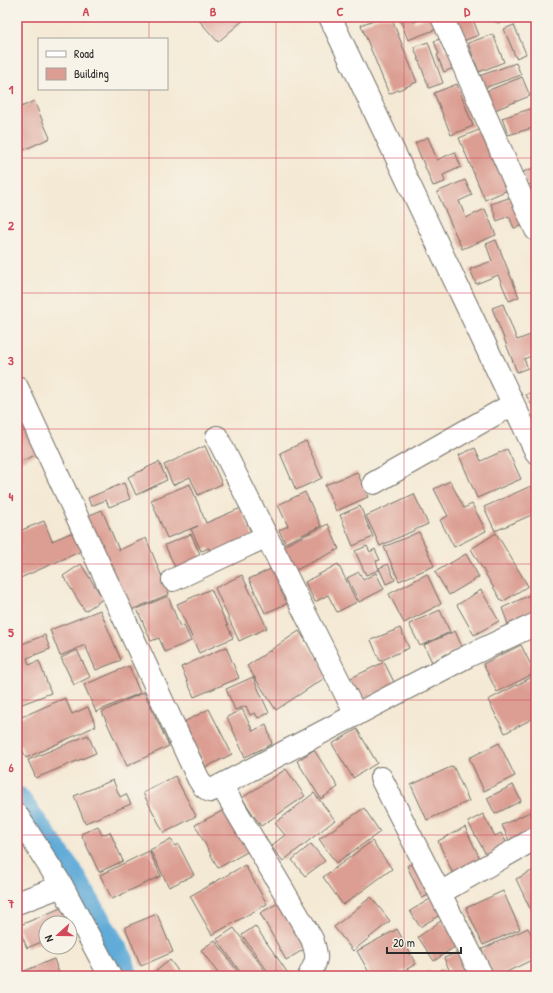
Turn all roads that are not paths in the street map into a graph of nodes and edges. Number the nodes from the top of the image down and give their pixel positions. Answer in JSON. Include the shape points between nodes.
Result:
{"nodes":[{"id":1,"x":330,"y":17,"type":"edge"},
{"id":2,"x":442,"y":17,"type":"edge"},
{"id":3,"x":536,"y":230,"type":"edge"},
{"id":4,"x":17,"y":387,"type":"edge"},
{"id":5,"x":513,"y":404,"type":"junction"},
{"id":6,"x":216,"y":437,"type":"dead end"},
{"id":7,"x":536,"y":452,"type":"edge"},
{"id":8,"x":374,"y":483,"type":"dead end"},
{"id":9,"x":265,"y":537,"type":"junction"},
{"id":10,"x":173,"y":580,"type":"dead end"},
{"id":11,"x":536,"y":624,"type":"edge"},
{"id":12,"x":356,"y":715,"type":"junction"},
{"id":13,"x":381,"y":778,"type":"dead end"},
{"id":14,"x":221,"y":785,"type":"junction"},
{"id":15,"x":17,"y":815,"type":"edge"},
{"id":16,"x":536,"y":838,"type":"edge"},
{"id":17,"x":62,"y":886,"type":"junction"},
{"id":18,"x":440,"y":893,"type":"junction"},
{"id":19,"x":17,"y":903,"type":"edge"},
{"id":20,"x":110,"y":976,"type":"edge"},
{"id":21,"x":309,"y":976,"type":"edge"},
{"id":22,"x":482,"y":976,"type":"edge"}],
"edges":[{"from":1,"to":5,"type":"street"},
{"from":2,"to":3,"type":"street"},
{"from":4,"to":14,"type":"street","via":[[198,778],[210,791]]},
{"from":5,"to":7,"type":"street"},
{"from":5,"to":8,"type":"street"},
{"from":6,"to":9,"type":"street"},
{"from":9,"to":10,"type":"street"},
{"from":9,"to":12,"type":"street"},
{"from":11,"to":12,"type":"street","via":[[468,656]]},
{"from":12,"to":14,"type":"street"},
{"from":13,"to":18,"type":"street"},
{"from":14,"to":21,"type":"street","via":[[312,939],[317,962]]},
{"from":15,"to":17,"type":"street"},
{"from":16,"to":18,"type":"street"},
{"from":17,"to":19,"type":"street"},
{"from":17,"to":20,"type":"street"},
{"from":18,"to":22,"type":"street"}]}
